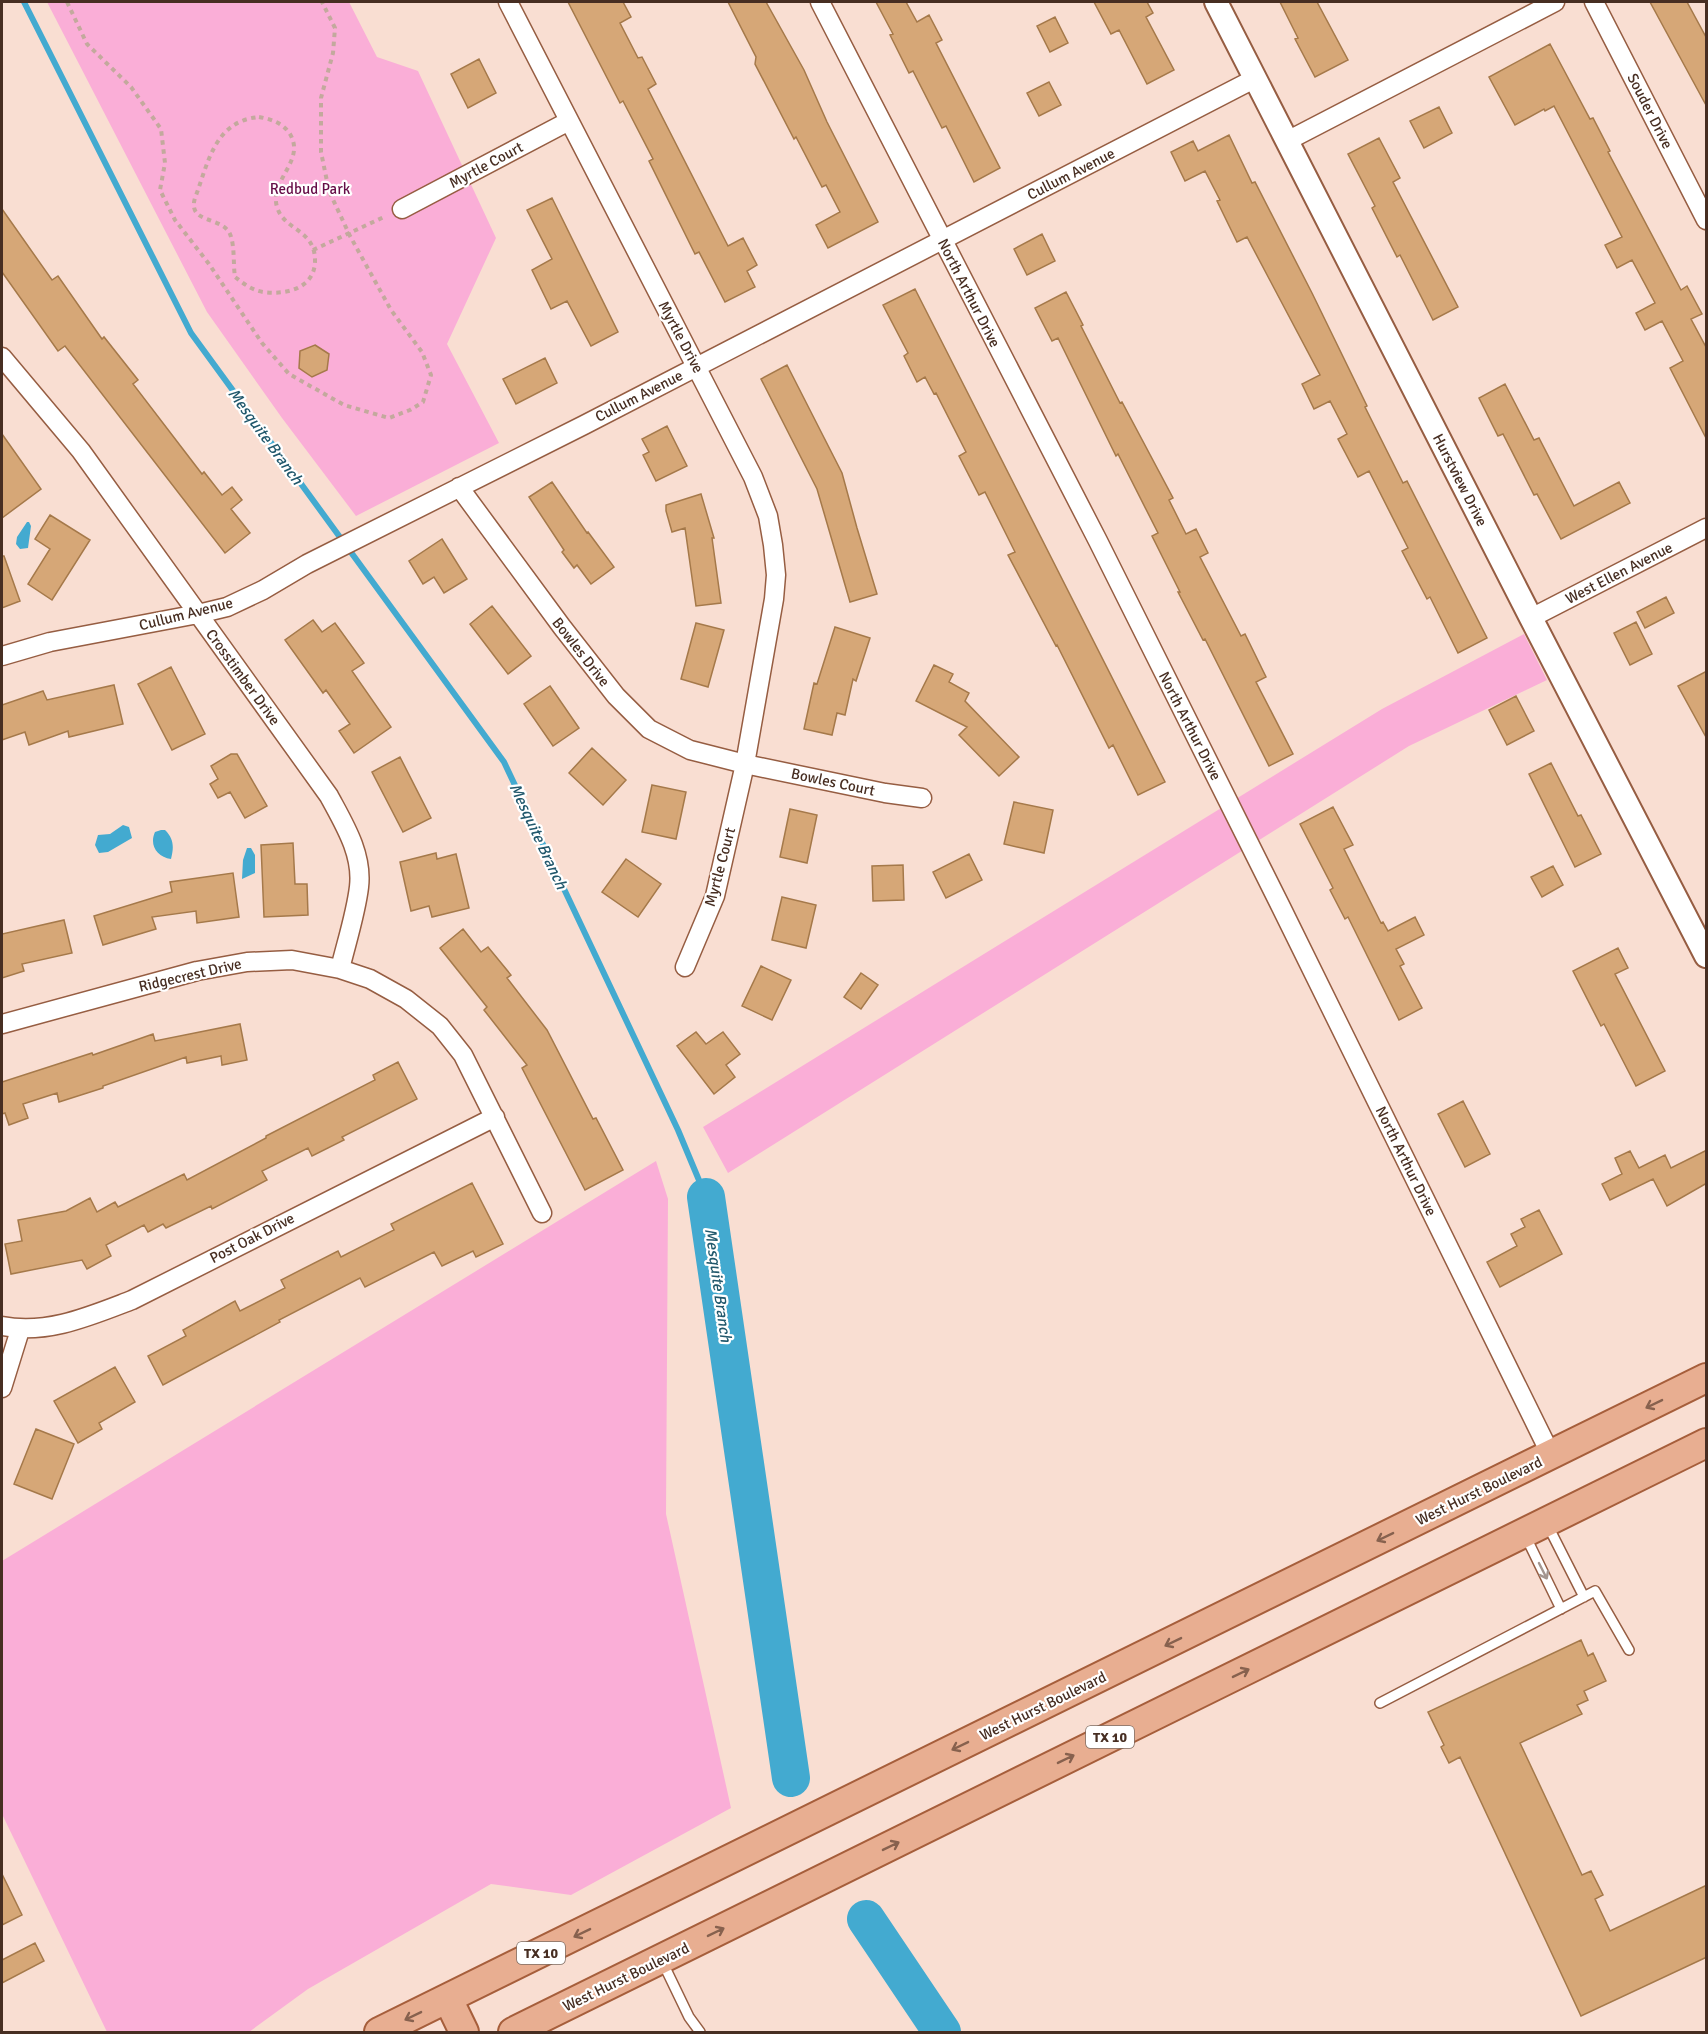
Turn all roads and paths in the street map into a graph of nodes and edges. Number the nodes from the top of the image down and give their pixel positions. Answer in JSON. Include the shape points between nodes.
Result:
{"nodes":[{"id":1,"x":67,"y":2,"type":"edge"},
{"id":2,"x":322,"y":2,"type":"edge"},
{"id":3,"x":508,"y":2,"type":"edge"},
{"id":4,"x":820,"y":2,"type":"edge"},
{"id":5,"x":1216,"y":2,"type":"edge"},
{"id":6,"x":1555,"y":2,"type":"edge"},
{"id":7,"x":1594,"y":2,"type":"edge"},
{"id":8,"x":1256,"y":78,"type":"junction"},
{"id":9,"x":569,"y":121,"type":"junction"},
{"id":10,"x":1287,"y":141,"type":"junction"},
{"id":11,"x":402,"y":209,"type":"joint"},
{"id":12,"x":1707,"y":220,"type":"edge"},
{"id":13,"x":348,"y":233,"type":"junction"},
{"id":14,"x":942,"y":240,"type":"junction"},
{"id":15,"x":313,"y":250,"type":"junction"},
{"id":16,"x":2,"y":357,"type":"edge"},
{"id":17,"x":697,"y":366,"type":"junction"},
{"id":18,"x":459,"y":487,"type":"junction"},
{"id":19,"x":1707,"y":528,"type":"edge"},
{"id":20,"x":198,"y":614,"type":"junction"},
{"id":21,"x":1531,"y":618,"type":"junction"},
{"id":22,"x":2,"y":656,"type":"edge"},
{"id":23,"x":745,"y":764,"type":"junction"},
{"id":24,"x":922,"y":798,"type":"dead end"},
{"id":25,"x":1707,"y":956,"type":"edge"},
{"id":26,"x":685,"y":967,"type":"dead end"},
{"id":27,"x":340,"y":969,"type":"junction"},
{"id":28,"x":2,"y":1024,"type":"edge"},
{"id":29,"x":495,"y":1118,"type":"junction"},
{"id":30,"x":542,"y":1213,"type":"dead end"},
{"id":31,"x":2,"y":1326,"type":"edge"},
{"id":32,"x":20,"y":1330,"type":"junction"},
{"id":33,"x":1707,"y":1378,"type":"edge"},
{"id":34,"x":2,"y":1388,"type":"edge"},
{"id":35,"x":1707,"y":1443,"type":"edge"},
{"id":36,"x":1551,"y":1455,"type":"junction"},
{"id":37,"x":1535,"y":1528,"type":"junction"},
{"id":38,"x":1584,"y":1597,"type":"junction"},
{"id":39,"x":1561,"y":1609,"type":"junction"},
{"id":40,"x":1629,"y":1650,"type":"dead end"},
{"id":41,"x":1380,"y":1703,"type":"dead end"},
{"id":42,"x":661,"y":1959,"type":"junction"},
{"id":43,"x":447,"y":1999,"type":"junction"},
{"id":44,"x":379,"y":2032,"type":"edge"},
{"id":45,"x":464,"y":2032,"type":"edge"},
{"id":46,"x":513,"y":2032,"type":"edge"},
{"id":47,"x":700,"y":2032,"type":"edge"}],
"edges":[{"from":1,"to":13,"type":"path","via":[[87,44],[130,87],[161,129],[165,163],[160,190],[175,220],[262,343],[290,374],[344,405],[389,418],[423,402],[431,375],[423,352],[391,310]]},
{"from":2,"to":13,"type":"path","via":[[335,28],[321,98],[321,152],[329,191]]},
{"from":3,"to":9,"type":"street","name":"Myrtle Drive"},
{"from":4,"to":14,"type":"street","name":"North Arthur Drive"},
{"from":5,"to":8,"type":"street","name":"Hurstview Drive"},
{"from":6,"to":10,"type":"street"},
{"from":7,"to":12,"type":"street","name":"Souder Drive"},
{"from":8,"to":10,"type":"street","name":"Hurstview Drive"},
{"from":8,"to":14,"type":"street","name":"Cullum Avenue"},
{"from":9,"to":11,"type":"street","name":"Myrtle Court"},
{"from":9,"to":17,"type":"street","name":"Myrtle Drive"},
{"from":10,"to":21,"type":"street","name":"Hurstview Drive"},
{"from":11,"to":13,"type":"path"},
{"from":13,"to":15,"type":"path"},
{"from":14,"to":17,"type":"street","name":"Cullum Avenue"},
{"from":14,"to":36,"type":"street","name":"North Arthur Drive","via":[[1098,541]]},
{"from":15,"to":15,"type":"path","via":[[303,233],[280,215],[277,206],[277,188],[294,154],[292,137],[270,119],[237,122],[215,144],[194,203],[195,212],[225,227],[231,240],[235,277],[261,292],[297,289],[312,274]]},
{"from":16,"to":20,"type":"street","name":"Crosstimber Drive","via":[[81,451]]},
{"from":17,"to":18,"type":"street","name":"Cullum Avenue"},
{"from":17,"to":23,"type":"street","name":"Myrtle Drive","via":[[753,477],[768,516],[773,544],[774,599]]},
{"from":18,"to":20,"type":"street","name":"Cullum Avenue","via":[[263,590],[227,607]]},
{"from":18,"to":23,"type":"street","name":"Bowles Drive","via":[[624,705],[649,729],[690,750]]},
{"from":19,"to":21,"type":"street","name":"West Ellen Avenue"},
{"from":20,"to":22,"type":"street","name":"Cullum Avenue","via":[[50,642]]},
{"from":20,"to":27,"type":"street","name":"Crosstimber Drive","via":[[329,796],[348,831],[357,857],[360,886]]},
{"from":21,"to":25,"type":"street","name":"Hurstview Drive"},
{"from":23,"to":24,"type":"street","name":"Bowles Court"},
{"from":23,"to":26,"type":"street","name":"Myrtle Court","via":[[715,896]]},
{"from":27,"to":28,"type":"street","name":"Ridgecrest Drive","via":[[292,960],[197,970]]},
{"from":27,"to":29,"type":"street","name":"Ridgecrest Drive","via":[[370,979],[406,999],[440,1026],[463,1054]]},
{"from":29,"to":30,"type":"street","name":"Ridgecrest Drive"},
{"from":29,"to":32,"type":"street","name":"Post Oak Drive","via":[[132,1300],[79,1321]]},
{"from":31,"to":32,"type":"street","name":"Post Oak Drive"},
{"from":32,"to":34,"type":"street"},
{"from":33,"to":36,"type":"main road","name":"West Hurst Boulevard","number":"TX 10","one_way":true},
{"from":35,"to":37,"type":"main road","name":"West Hurst Boulevard","number":"TX 10"},
{"from":36,"to":43,"type":"main road","name":"West Hurst Boulevard","number":"TX 10","one_way":true},
{"from":37,"to":38,"type":"lane"},
{"from":37,"to":39,"type":"lane","one_way":true},
{"from":42,"to":37,"type":"main road","name":"West Hurst Boulevard","number":"TX 10","one_way":true},
{"from":38,"to":39,"type":"lane"},
{"from":38,"to":40,"type":"lane","via":[[1595,1591]]},
{"from":39,"to":41,"type":"lane"},
{"from":42,"to":46,"type":"main road","name":"West Hurst Boulevard","number":"TX 10"},
{"from":42,"to":47,"type":"lane"},
{"from":43,"to":44,"type":"main road","name":"West Hurst Boulevard","number":"TX 10","one_way":true},
{"from":43,"to":45,"type":"main road"}]}
